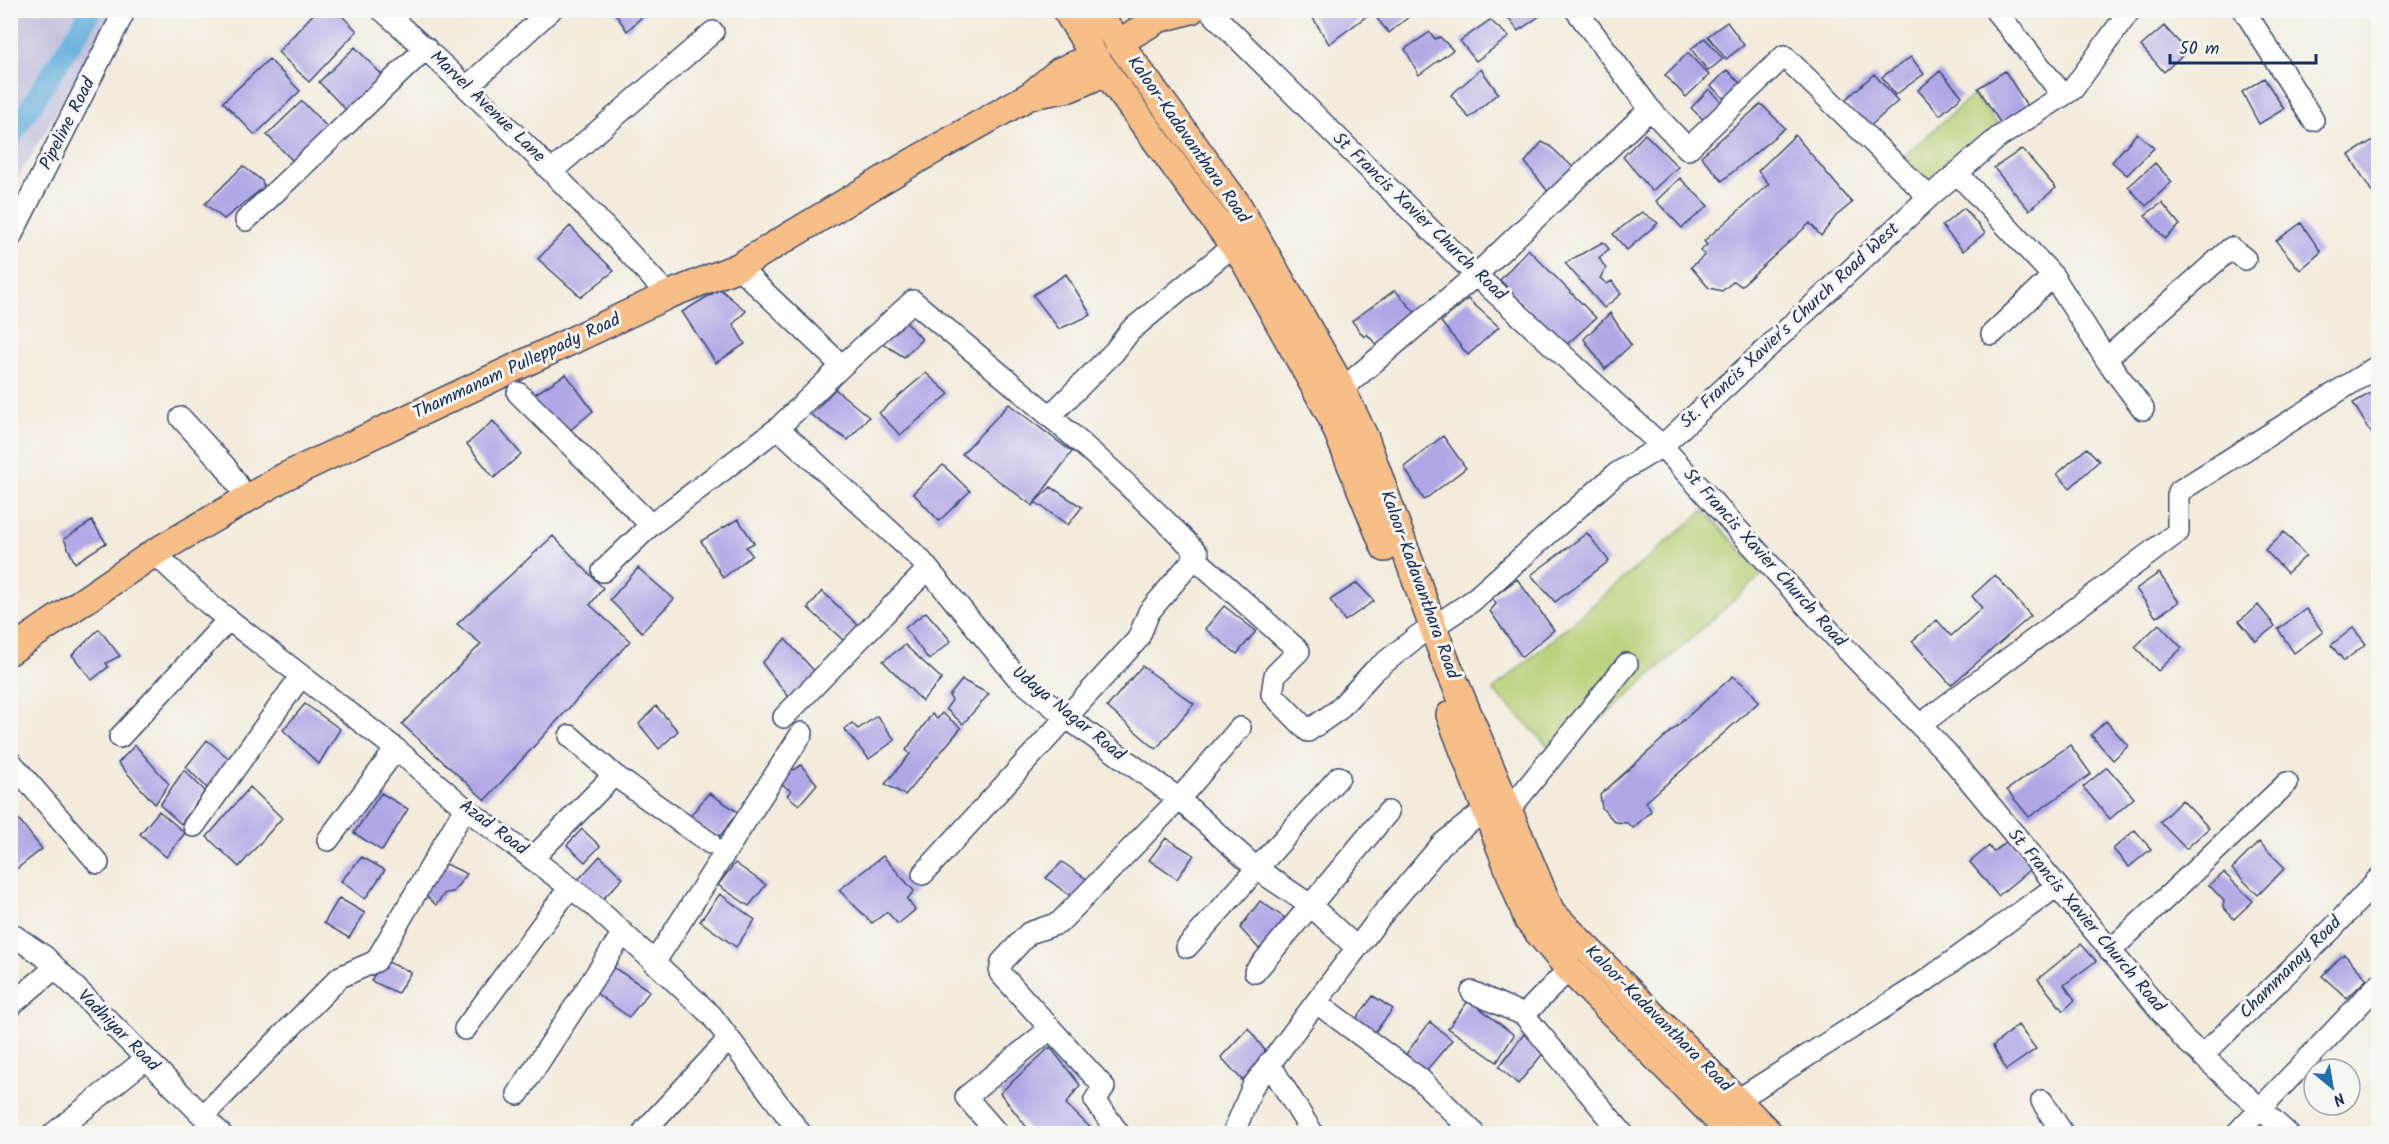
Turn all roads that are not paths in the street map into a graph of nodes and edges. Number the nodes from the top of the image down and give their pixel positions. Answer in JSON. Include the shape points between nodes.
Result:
{"nodes":[{"id":1,"x":125,"y":10,"type":"edge"},
{"id":2,"x":382,"y":10,"type":"edge"},
{"id":3,"x":551,"y":10,"type":"edge"},
{"id":4,"x":1066,"y":10,"type":"edge"},
{"id":5,"x":1095,"y":10,"type":"edge"},
{"id":6,"x":1209,"y":10,"type":"edge"},
{"id":7,"x":1576,"y":10,"type":"edge"},
{"id":8,"x":1995,"y":10,"type":"edge"},
{"id":9,"x":2130,"y":10,"type":"edge"},
{"id":10,"x":2244,"y":10,"type":"edge"},
{"id":11,"x":1187,"y":13,"type":"edge"},
{"id":12,"x":713,"y":32,"type":"dead end"},
{"id":13,"x":426,"y":48,"type":"junction"},
{"id":14,"x":1124,"y":50,"type":"junction"},
{"id":15,"x":1100,"y":64,"type":"junction"},
{"id":16,"x":467,"y":87,"type":"junction"},
{"id":17,"x":2063,"y":95,"type":"junction"},
{"id":18,"x":1650,"y":109,"type":"junction"},
{"id":19,"x":2313,"y":120,"type":"dead end"},
{"id":20,"x":553,"y":170,"type":"junction"},
{"id":21,"x":1957,"y":172,"type":"junction"},
{"id":22,"x":1929,"y":197,"type":"junction"},
{"id":23,"x":246,"y":220,"type":"dead end"},
{"id":24,"x":10,"y":238,"type":"edge"},
{"id":25,"x":1234,"y":246,"type":"junction"},
{"id":26,"x":2245,"y":259,"type":"dead end"},
{"id":27,"x":738,"y":267,"type":"junction"},
{"id":28,"x":1476,"y":275,"type":"junction"},
{"id":29,"x":2053,"y":276,"type":"junction"},
{"id":30,"x":668,"y":295,"type":"junction"},
{"id":31,"x":1992,"y":334,"type":"dead end"},
{"id":32,"x":2106,"y":359,"type":"junction"},
{"id":33,"x":842,"y":366,"type":"junction"},
{"id":34,"x":2379,"y":366,"type":"edge"},
{"id":35,"x":1341,"y":390,"type":"junction"},
{"id":36,"x":518,"y":393,"type":"dead end"},
{"id":37,"x":2143,"y":409,"type":"dead end"},
{"id":38,"x":1050,"y":416,"type":"junction"},
{"id":39,"x":181,"y":418,"type":"dead end"},
{"id":40,"x":778,"y":428,"type":"junction"},
{"id":41,"x":1662,"y":446,"type":"junction"},
{"id":42,"x":248,"y":499,"type":"junction"},
{"id":43,"x":651,"y":525,"type":"junction"},
{"id":44,"x":154,"y":553,"type":"junction"},
{"id":45,"x":1195,"y":558,"type":"junction"},
{"id":46,"x":928,"y":569,"type":"junction"},
{"id":47,"x":603,"y":571,"type":"dead end"},
{"id":48,"x":228,"y":620,"type":"junction"},
{"id":49,"x":1426,"y":631,"type":"junction"},
{"id":50,"x":10,"y":651,"type":"edge"},
{"id":51,"x":1628,"y":664,"type":"dead end"},
{"id":52,"x":301,"y":676,"type":"junction"},
{"id":53,"x":784,"y":717,"type":"dead end"},
{"id":54,"x":1066,"y":717,"type":"junction"},
{"id":55,"x":1920,"y":725,"type":"junction"},
{"id":56,"x":1240,"y":728,"type":"dead end"},
{"id":57,"x":802,"y":733,"type":"dead end"},
{"id":58,"x":570,"y":736,"type":"dead end"},
{"id":59,"x":120,"y":737,"type":"dead end"},
{"id":60,"x":396,"y":749,"type":"junction"},
{"id":61,"x":10,"y":761,"type":"edge"},
{"id":62,"x":614,"y":775,"type":"junction"},
{"id":63,"x":1339,"y":777,"type":"dead end"},
{"id":64,"x":2287,"y":783,"type":"dead end"},
{"id":65,"x":1179,"y":799,"type":"junction"},
{"id":66,"x":1498,"y":805,"type":"junction"},
{"id":67,"x":465,"y":808,"type":"junction"},
{"id":68,"x":1388,"y":812,"type":"dead end"},
{"id":69,"x":194,"y":826,"type":"dead end"},
{"id":70,"x":327,"y":840,"type":"dead end"},
{"id":71,"x":710,"y":843,"type":"dead end"},
{"id":72,"x":532,"y":859,"type":"junction"},
{"id":73,"x":98,"y":863,"type":"dead end"},
{"id":74,"x":1257,"y":869,"type":"junction"},
{"id":75,"x":923,"y":874,"type":"dead end"},
{"id":76,"x":2379,"y":879,"type":"edge"},
{"id":77,"x":2057,"y":886,"type":"junction"},
{"id":78,"x":570,"y":887,"type":"junction"},
{"id":79,"x":1310,"y":905,"type":"junction"},
{"id":80,"x":10,"y":933,"type":"edge"},
{"id":81,"x":623,"y":933,"type":"junction"},
{"id":82,"x":1187,"y":947,"type":"dead end"},
{"id":83,"x":1357,"y":948,"type":"junction"},
{"id":84,"x":2110,"y":951,"type":"junction"},
{"id":85,"x":654,"y":963,"type":"junction"},
{"id":86,"x":55,"y":968,"type":"junction"},
{"id":87,"x":1569,"y":969,"type":"junction"},
{"id":88,"x":1255,"y":972,"type":"dead end"},
{"id":89,"x":2379,"y":985,"type":"edge"},
{"id":90,"x":1472,"y":992,"type":"dead end"},
{"id":91,"x":1317,"y":1004,"type":"junction"},
{"id":92,"x":10,"y":1006,"type":"edge"},
{"id":93,"x":1524,"y":1015,"type":"junction"},
{"id":94,"x":465,"y":1029,"type":"dead end"},
{"id":95,"x":1050,"y":1029,"type":"junction"},
{"id":96,"x":729,"y":1039,"type":"junction"},
{"id":97,"x":2202,"y":1056,"type":"junction"},
{"id":98,"x":146,"y":1059,"type":"junction"},
{"id":99,"x":1269,"y":1063,"type":"junction"},
{"id":100,"x":518,"y":1094,"type":"dead end"},
{"id":101,"x":1739,"y":1099,"type":"junction"},
{"id":102,"x":2042,"y":1101,"type":"dead end"},
{"id":103,"x":2259,"y":1107,"type":"junction"},
{"id":104,"x":203,"y":1116,"type":"junction"},
{"id":105,"x":1473,"y":1132,"type":"edge"},
{"id":106,"x":53,"y":1134,"type":"edge"},
{"id":107,"x":221,"y":1134,"type":"edge"},
{"id":108,"x":647,"y":1134,"type":"edge"},
{"id":109,"x":801,"y":1134,"type":"edge"},
{"id":110,"x":998,"y":1134,"type":"edge"},
{"id":111,"x":1119,"y":1134,"type":"edge"},
{"id":112,"x":1233,"y":1134,"type":"edge"},
{"id":113,"x":1313,"y":1134,"type":"edge"},
{"id":114,"x":1623,"y":1134,"type":"edge"},
{"id":115,"x":1732,"y":1134,"type":"edge"},
{"id":116,"x":1770,"y":1134,"type":"edge"},
{"id":117,"x":2063,"y":1134,"type":"edge"},
{"id":118,"x":2236,"y":1134,"type":"edge"},
{"id":119,"x":2288,"y":1134,"type":"edge"}],
"edges":[{"from":1,"to":24,"type":"street","name":"Pipeline Road"},
{"from":2,"to":13,"type":"street"},
{"from":3,"to":16,"type":"street"},
{"from":4,"to":15,"type":"main road","name":"Kaloor-Kadavanthara Road"},
{"from":5,"to":14,"type":"main road","name":"Kaloor-Kadavanthara Road"},
{"from":6,"to":28,"type":"street","name":"St Francis Xavier Church Road"},
{"from":7,"to":18,"type":"street"},
{"from":8,"to":17,"type":"street"},
{"from":9,"to":17,"type":"street","name":"St. Francis Xavier's Church Road West","via":[[2073,89]]},
{"from":10,"to":19,"type":"street"},
{"from":11,"to":14,"type":"main road","via":[[1166,31]]},
{"from":12,"to":20,"type":"street"},
{"from":13,"to":16,"type":"street","name":"Marvel Avenue Lane"},
{"from":13,"to":23,"type":"street","name":"Marvel Avenue Lane"},
{"from":14,"to":35,"type":"main road","name":"Kaloor-Kadavanthara Road","via":[[1237,204]]},
{"from":15,"to":25,"type":"main road","name":"Kaloor-Kadavanthara Road"},
{"from":15,"to":27,"type":"main road","name":"Thammanam Pulleppady Road","via":[[1070,88],[1031,95]]},
{"from":16,"to":20,"type":"street","name":"Marvel Avenue Lane"},
{"from":17,"to":21,"type":"street","name":"St. Francis Xavier's Church Road West","via":[[1999,137]]},
{"from":18,"to":22,"type":"street","via":[[1688,149],[1784,56]]},
{"from":18,"to":28,"type":"street"},
{"from":20,"to":30,"type":"street","name":"Marvel Avenue Lane"},
{"from":21,"to":22,"type":"street","name":"St. Francis Xavier's Church Road West"},
{"from":21,"to":29,"type":"street"},
{"from":22,"to":41,"type":"street","name":"St. Francis Xavier's Church Road West"},
{"from":25,"to":38,"type":"street","via":[[1130,331]]},
{"from":25,"to":49,"type":"main road","name":"Kaloor-Kadavanthara Road","via":[[1331,416]]},
{"from":26,"to":32,"type":"street","via":[[2231,248]]},
{"from":27,"to":30,"type":"main road","name":"Thammanam Pulleppady Road"},
{"from":27,"to":33,"type":"street"},
{"from":28,"to":35,"type":"street"},
{"from":28,"to":41,"type":"street","name":"St Francis Xavier Church Road"},
{"from":29,"to":31,"type":"street"},
{"from":29,"to":32,"type":"street"},
{"from":30,"to":42,"type":"main road","name":"Thammanam Pulleppady Road","via":[[284,477]]},
{"from":32,"to":37,"type":"street"},
{"from":33,"to":38,"type":"street","via":[[913,301]]},
{"from":33,"to":40,"type":"street"},
{"from":34,"to":55,"type":"street","via":[[2178,492],[2178,532]]},
{"from":35,"to":49,"type":"main road","name":"Kaloor-Kadavanthara Road","via":[[1365,438]]},
{"from":36,"to":43,"type":"street"},
{"from":38,"to":45,"type":"street","via":[[1151,505],[1198,554]]},
{"from":39,"to":42,"type":"street","via":[[225,466]]},
{"from":40,"to":43,"type":"street"},
{"from":40,"to":46,"type":"street","name":"Udaya Nagar Road"},
{"from":41,"to":49,"type":"street","name":"St. Francis Xavier's Church Road West","via":[[1616,474],[1471,602]]},
{"from":41,"to":55,"type":"street","name":"St Francis Xavier Church Road"},
{"from":42,"to":44,"type":"main road","name":"Thammanam Pulleppady Road"},
{"from":43,"to":47,"type":"street"},
{"from":44,"to":48,"type":"street","name":"Azad Road"},
{"from":44,"to":50,"type":"main road","name":"Thammanam Pulleppady Road"},
{"from":45,"to":49,"type":"street","name":"St. Francis Xavier's Church Road West","via":[[1299,651],[1275,675],[1272,694],[1308,732],[1338,710],[1374,671]]},
{"from":45,"to":54,"type":"street","via":[[1149,612],[1138,639]]},
{"from":46,"to":53,"type":"street"},
{"from":46,"to":54,"type":"street","name":"Udaya Nagar Road","via":[[1017,676]]},
{"from":48,"to":52,"type":"street","name":"Azad Road"},
{"from":48,"to":59,"type":"street"},
{"from":49,"to":66,"type":"main road","name":"Kaloor-Kadavanthara Road"},
{"from":51,"to":66,"type":"street"},
{"from":52,"to":60,"type":"street","name":"Azad Road"},
{"from":52,"to":69,"type":"street"},
{"from":54,"to":65,"type":"street","name":"Udaya Nagar Road"},
{"from":54,"to":75,"type":"street"},
{"from":55,"to":77,"type":"street","name":"St Francis Xavier Church Road"},
{"from":56,"to":65,"type":"street"},
{"from":57,"to":85,"type":"street"},
{"from":58,"to":62,"type":"street"},
{"from":60,"to":67,"type":"street","name":"Azad Road"},
{"from":60,"to":70,"type":"street"},
{"from":61,"to":73,"type":"street"},
{"from":62,"to":71,"type":"street"},
{"from":62,"to":72,"type":"street"},
{"from":63,"to":74,"type":"street"},
{"from":64,"to":84,"type":"street"},
{"from":65,"to":74,"type":"street","name":"Udaya Nagar Road"},
{"from":65,"to":95,"type":"street","via":[[1059,923],[1029,933],[1002,962],[1000,973]]},
{"from":66,"to":83,"type":"street","via":[[1442,844]]},
{"from":66,"to":87,"type":"main road","name":"Kaloor-Kadavanthara Road","via":[[1528,920]]},
{"from":66,"to":101,"type":"main road","name":"Kaloor-Kadavanthara Road","via":[[1551,912]]},
{"from":67,"to":72,"type":"street","name":"Azad Road"},
{"from":67,"to":104,"type":"street","via":[[376,961],[340,976]]},
{"from":68,"to":79,"type":"street"},
{"from":72,"to":78,"type":"street","name":"Azad Road"},
{"from":74,"to":79,"type":"street","name":"Udaya Nagar Road"},
{"from":74,"to":82,"type":"street"},
{"from":76,"to":97,"type":"street","name":"Chammanay Road"},
{"from":77,"to":84,"type":"street","name":"St Francis Xavier Church Road"},
{"from":77,"to":101,"type":"street","via":[[1914,989]]},
{"from":78,"to":81,"type":"street","name":"Azad Road"},
{"from":78,"to":94,"type":"street"},
{"from":79,"to":83,"type":"street","name":"Udaya Nagar Road"},
{"from":79,"to":88,"type":"street"},
{"from":80,"to":86,"type":"street","name":"Vadhiyar Road"},
{"from":81,"to":85,"type":"street","name":"Azad Road"},
{"from":81,"to":100,"type":"street"},
{"from":83,"to":91,"type":"street"},
{"from":84,"to":97,"type":"street","name":"St Francis Xavier Church Road","via":[[2182,1038]]},
{"from":85,"to":96,"type":"street","name":"Azad Road","via":[[712,1016]]},
{"from":86,"to":92,"type":"street"},
{"from":86,"to":98,"type":"street","name":"Vadhiyar Road"},
{"from":87,"to":93,"type":"street"},
{"from":87,"to":115,"type":"main road","name":"Kaloor-Kadavanthara Road"},
{"from":89,"to":103,"type":"street"},
{"from":90,"to":93,"type":"street"},
{"from":91,"to":99,"type":"street"},
{"from":91,"to":105,"type":"street","via":[[1420,1079]]},
{"from":93,"to":114,"type":"street"},
{"from":95,"to":110,"type":"street","via":[[966,1096]]},
{"from":95,"to":111,"type":"street","via":[[1104,1087],[1095,1100]]},
{"from":96,"to":108,"type":"street","via":[[645,1130]]},
{"from":96,"to":109,"type":"street","name":"Azad Road"},
{"from":97,"to":103,"type":"street","name":"St Francis Xavier Church Road"},
{"from":98,"to":104,"type":"street","name":"Vadhiyar Road"},
{"from":98,"to":106,"type":"street"},
{"from":99,"to":112,"type":"street","via":[[1253,1086]]},
{"from":99,"to":113,"type":"street"},
{"from":101,"to":116,"type":"main road","name":"Kaloor-Kadavanthara Road"},
{"from":102,"to":117,"type":"street"},
{"from":103,"to":118,"type":"street"},
{"from":103,"to":119,"type":"street","name":"St Francis Xavier Church Road"},
{"from":104,"to":107,"type":"street","name":"Vadhiyar Road"}]}
